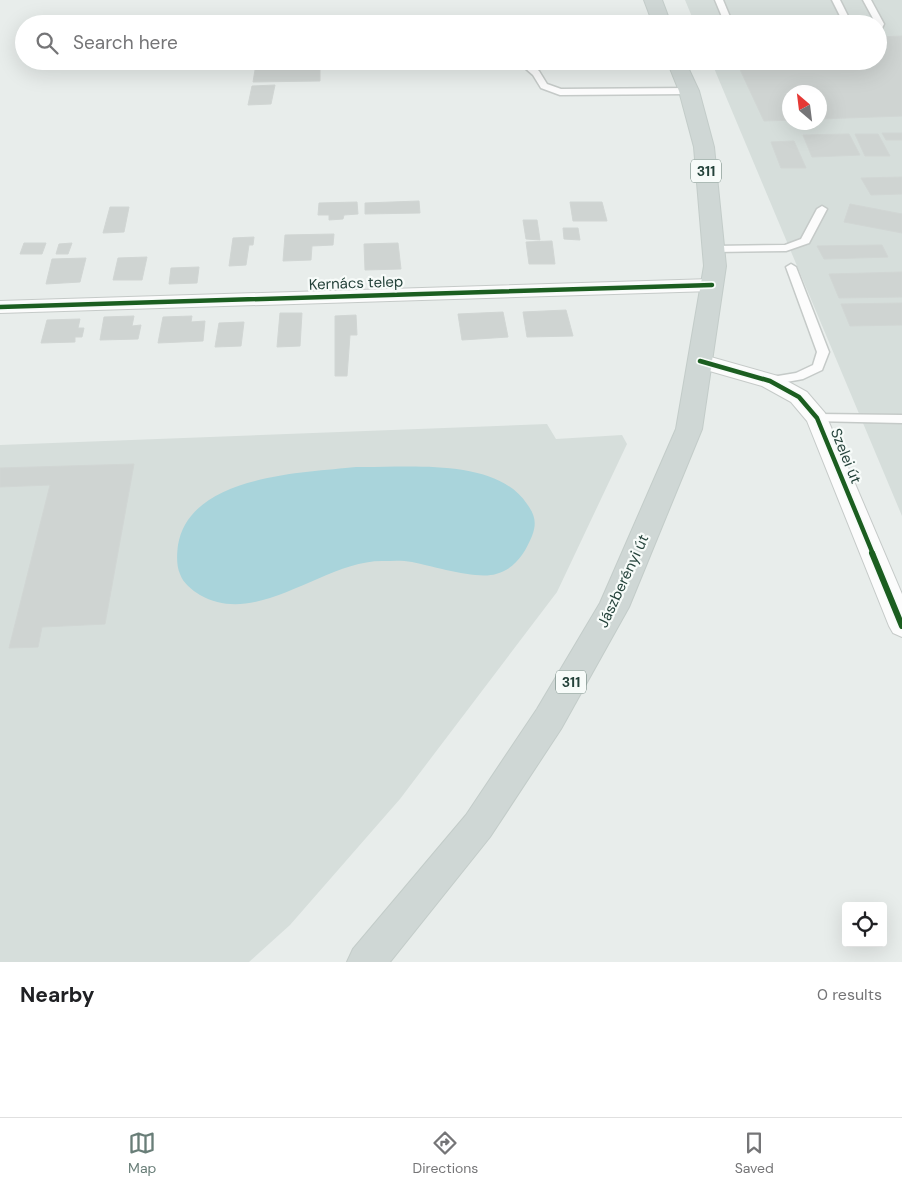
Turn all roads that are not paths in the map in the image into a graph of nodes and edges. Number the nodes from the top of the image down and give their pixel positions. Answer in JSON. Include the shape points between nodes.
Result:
{"nodes":[{"id":1,"x":652,"y":0,"type":"edge"},
{"id":2,"x":719,"y":0,"type":"edge"},
{"id":3,"x":836,"y":0,"type":"edge"},
{"id":4,"x":867,"y":0,"type":"edge"},
{"id":5,"x":658,"y":15,"type":"edge"},
{"id":6,"x":725,"y":15,"type":"edge"},
{"id":7,"x":844,"y":15,"type":"edge"},
{"id":8,"x":876,"y":15,"type":"edge"},
{"id":9,"x":534,"y":70,"type":"edge"},
{"id":10,"x":680,"y":70,"type":"edge"},
{"id":11,"x":689,"y":90,"type":"junction"},
{"id":12,"x":822,"y":209,"type":"dead end"},
{"id":13,"x":714,"y":249,"type":"junction"},
{"id":14,"x":791,"y":267,"type":"dead end"},
{"id":15,"x":712,"y":285,"type":"junction"},
{"id":16,"x":0,"y":306,"type":"edge"},
{"id":17,"x":700,"y":361,"type":"junction"},
{"id":18,"x":770,"y":381,"type":"junction"},
{"id":19,"x":817,"y":418,"type":"junction"},
{"id":20,"x":902,"y":419,"type":"edge"},
{"id":21,"x":902,"y":626,"type":"edge"},
{"id":22,"x":366,"y":962,"type":"edge"}],
"edges":[{"from":1,"to":5,"type":"main road"},
{"from":2,"to":6,"type":"lane"},
{"from":3,"to":7,"type":"lane"},
{"from":4,"to":8,"type":"lane"},
{"from":9,"to":11,"type":"lane","via":[[544,86],[560,92]]},
{"from":10,"to":11,"type":"main road","number":"311"},
{"from":11,"to":13,"type":"main road","number":"311","via":[[704,147]]},
{"from":12,"to":13,"type":"lane","via":[[805,241],[786,248]]},
{"from":13,"to":15,"type":"main road","number":"311"},
{"from":14,"to":18,"type":"lane","via":[[823,352],[818,367],[799,376]]},
{"from":15,"to":16,"type":"street","name":"Kernács telep"},
{"from":15,"to":17,"type":"main road","name":"Jászberényi út","number":"311"},
{"from":17,"to":18,"type":"street","name":"Szelei út"},
{"from":17,"to":22,"type":"main road","name":"Jászberényi út","number":"311","via":[[689,429],[614,607],[549,720],[478,826]]},
{"from":18,"to":19,"type":"street","name":"Szelei út","via":[[799,397]]},
{"from":19,"to":20,"type":"lane"},
{"from":19,"to":21,"type":"street","name":"Szelei út"}]}
